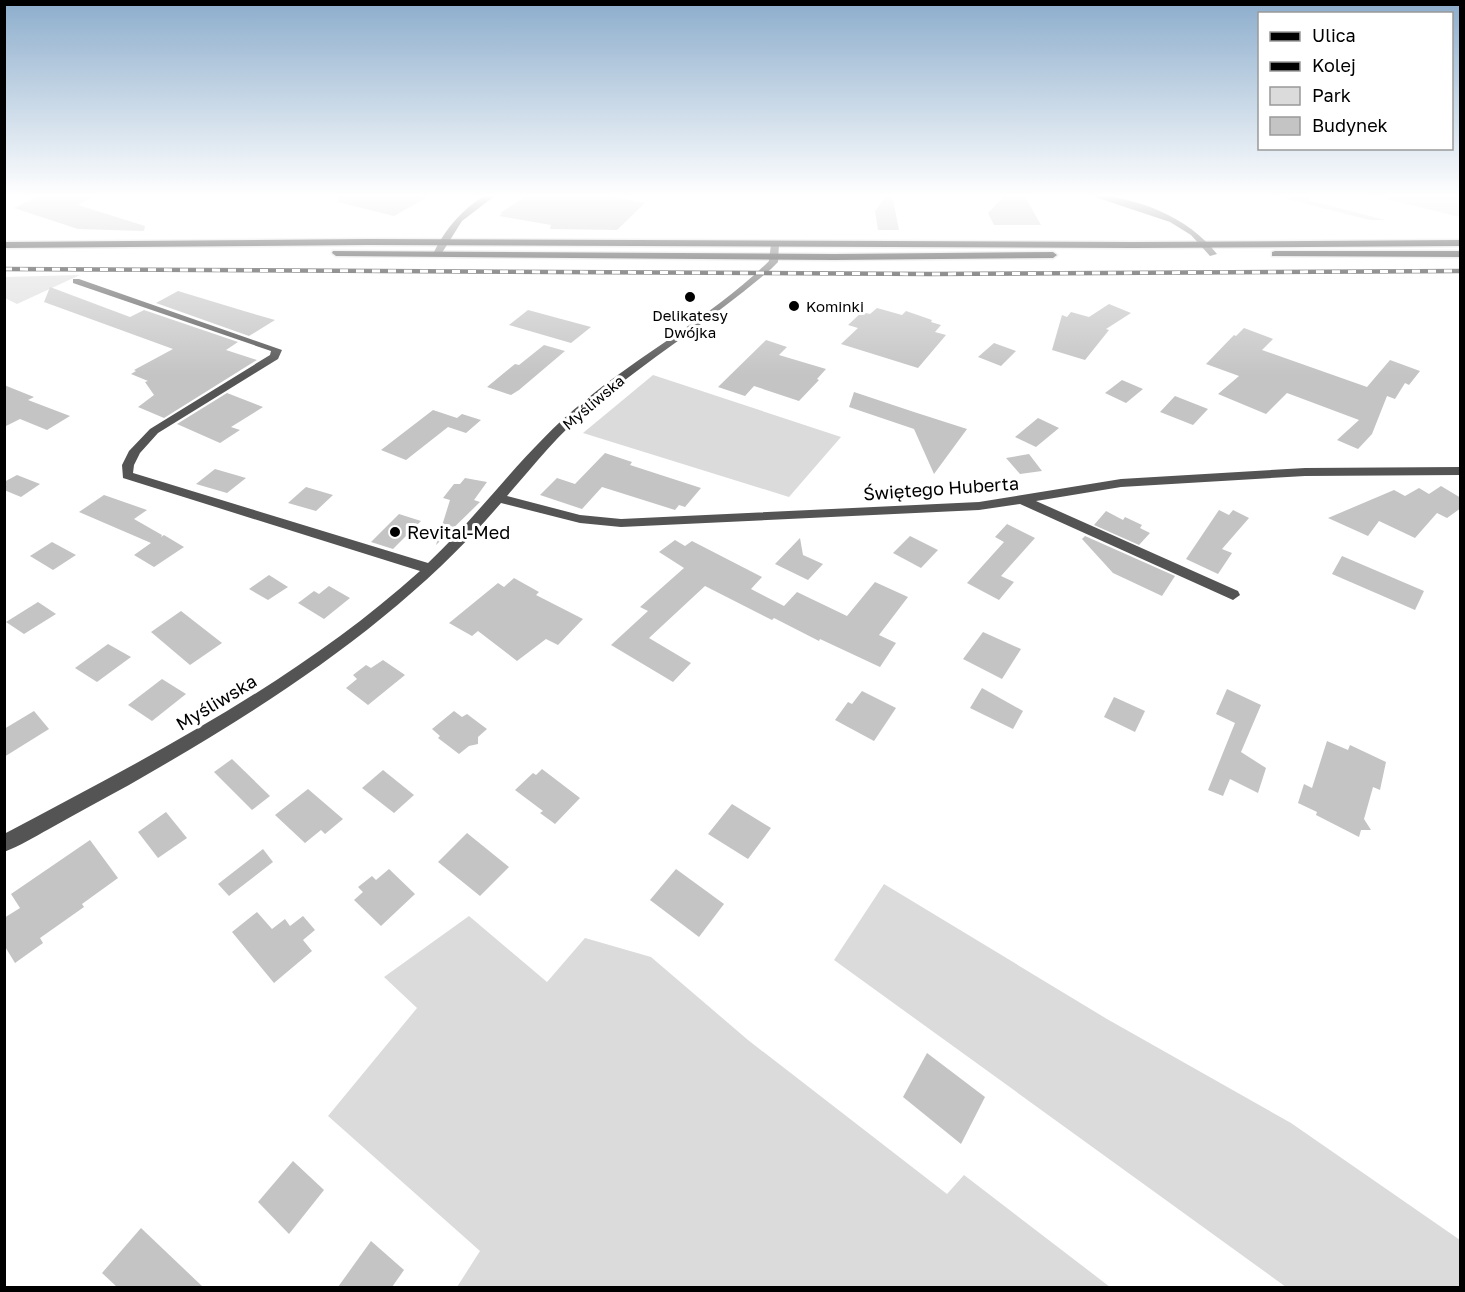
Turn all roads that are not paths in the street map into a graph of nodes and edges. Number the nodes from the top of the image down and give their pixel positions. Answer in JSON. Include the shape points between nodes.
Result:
{"nodes":[{"id":1,"x":655,"y":255,"type":"edge"},
{"id":2,"x":929,"y":255,"type":"edge"},
{"id":3,"x":774,"y":256,"type":"junction"},
{"id":4,"x":76,"y":281,"type":"dead end"},
{"id":5,"x":1461,"y":471,"type":"edge"},
{"id":6,"x":498,"y":498,"type":"junction"},
{"id":7,"x":1023,"y":500,"type":"junction"},
{"id":8,"x":430,"y":569,"type":"junction"},
{"id":9,"x":1233,"y":595,"type":"dead end"},
{"id":10,"x":4,"y":844,"type":"edge"}],
"edges":[{"from":1,"to":3,"type":"main road"},
{"from":2,"to":3,"type":"main road"},
{"from":3,"to":6,"type":"street","name":"Myśliwska","via":[[768,267],[734,296],[588,403],[540,448]]},
{"from":4,"to":8,"type":"street","via":[[277,350],[274,357],[154,431],[135,451],[127,475]]},
{"from":5,"to":7,"type":"street","name":"Świętego Huberta","via":[[1305,472],[1121,483]]},
{"from":6,"to":7,"type":"street","name":"Świętego Huberta","via":[[580,519],[621,523],[979,506]]},
{"from":6,"to":8,"type":"street","name":"Myśliwska"},
{"from":7,"to":9,"type":"street"},
{"from":8,"to":10,"type":"street","name":"Myśliwska","via":[[358,631],[272,692]]}]}
